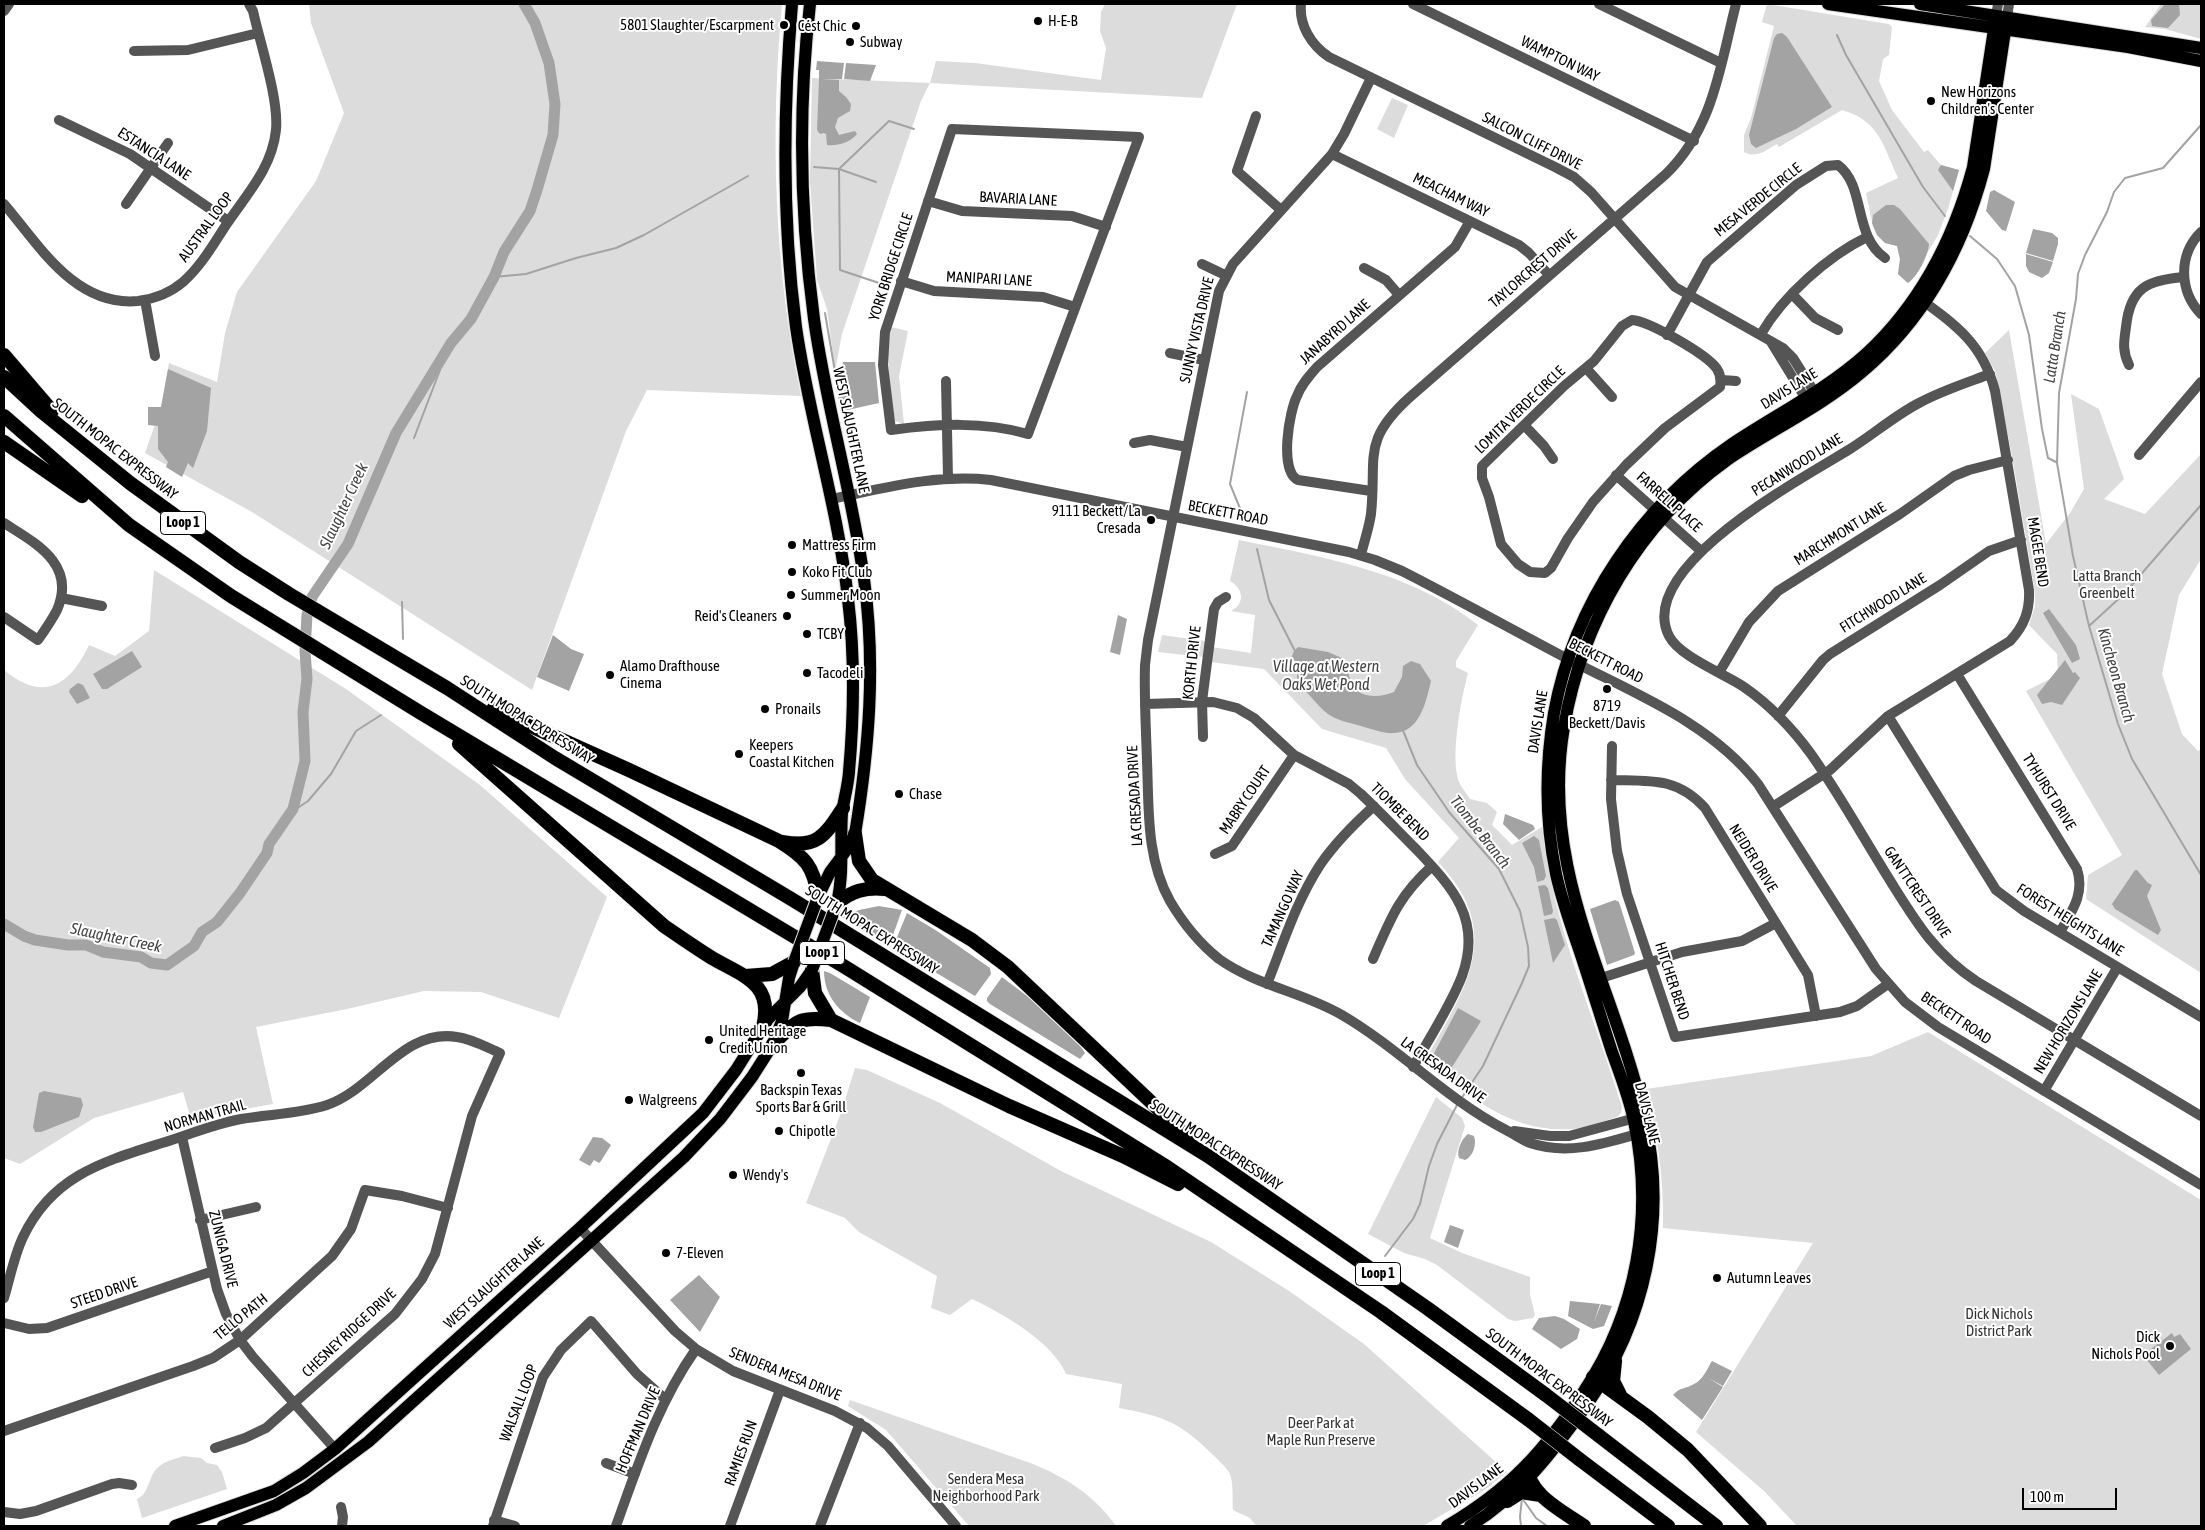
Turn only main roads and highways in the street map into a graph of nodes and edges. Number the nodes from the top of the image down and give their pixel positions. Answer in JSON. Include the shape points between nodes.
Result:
{"nodes":[{"id":1,"x":792,"y":4,"type":"edge"},
{"id":2,"x":810,"y":4,"type":"edge"},
{"id":3,"x":1828,"y":4,"type":"edge"},
{"id":4,"x":1920,"y":4,"type":"edge"},
{"id":5,"x":2000,"y":19,"type":"edge"},
{"id":6,"x":788,"y":46,"type":"junction"},
{"id":7,"x":2154,"y":46,"type":"junction"},
{"id":8,"x":806,"y":48,"type":"junction"},
{"id":9,"x":2201,"y":48,"type":"edge"},
{"id":10,"x":2201,"y":61,"type":"edge"},
{"id":11,"x":4,"y":355,"type":"edge"},
{"id":12,"x":4,"y":377,"type":"edge"},
{"id":13,"x":4,"y":416,"type":"edge"},
{"id":14,"x":4,"y":442,"type":"edge"},
{"id":15,"x":83,"y":445,"type":"junction"},
{"id":16,"x":129,"y":525,"type":"junction"},
{"id":17,"x":851,"y":634,"type":"junction"},
{"id":18,"x":447,"y":688,"type":"junction"},
{"id":19,"x":870,"y":697,"type":"junction"},
{"id":20,"x":852,"y":698,"type":"junction"},
{"id":21,"x":421,"y":713,"type":"junction"},
{"id":22,"x":866,"y":755,"type":"junction"},
{"id":23,"x":843,"y":808,"type":"junction"},
{"id":24,"x":855,"y":834,"type":"junction"},
{"id":25,"x":779,"y":841,"type":"junction"},
{"id":26,"x":841,"y":857,"type":"junction"},
{"id":27,"x":886,"y":889,"type":"junction"},
{"id":28,"x":818,"y":896,"type":"junction"},
{"id":29,"x":837,"y":903,"type":"junction"},
{"id":30,"x":794,"y":962,"type":"junction"},
{"id":31,"x":812,"y":970,"type":"junction"},
{"id":32,"x":746,"y":976,"type":"junction"},
{"id":33,"x":785,"y":1000,"type":"junction"},
{"id":34,"x":831,"y":1020,"type":"junction"},
{"id":35,"x":763,"y":1027,"type":"junction"},
{"id":36,"x":773,"y":1044,"type":"junction"},
{"id":37,"x":747,"y":1052,"type":"junction"},
{"id":38,"x":701,"y":1114,"type":"junction"},
{"id":39,"x":713,"y":1128,"type":"junction"},
{"id":40,"x":1642,"y":1133,"type":"junction"},
{"id":41,"x":1208,"y":1156,"type":"junction"},
{"id":42,"x":660,"y":1178,"type":"junction"},
{"id":43,"x":1216,"y":1202,"type":"junction"},
{"id":44,"x":1640,"y":1243,"type":"junction"},
{"id":45,"x":1640,"y":1297,"type":"junction"},
{"id":46,"x":439,"y":1354,"type":"junction"},
{"id":47,"x":1615,"y":1361,"type":"junction"},
{"id":48,"x":451,"y":1368,"type":"junction"},
{"id":49,"x":1598,"y":1381,"type":"junction"},
{"id":50,"x":1622,"y":1398,"type":"junction"},
{"id":51,"x":1528,"y":1471,"type":"junction"},
{"id":52,"x":1541,"y":1495,"type":"junction"},
{"id":53,"x":1508,"y":1501,"type":"junction"},
{"id":54,"x":209,"y":1521,"type":"edge"},
{"id":55,"x":174,"y":1526,"type":"edge"},
{"id":56,"x":222,"y":1526,"type":"edge"},
{"id":57,"x":1447,"y":1526,"type":"edge"},
{"id":58,"x":1470,"y":1526,"type":"edge"},
{"id":59,"x":1584,"y":1526,"type":"edge"},
{"id":60,"x":1668,"y":1526,"type":"edge"},
{"id":61,"x":1716,"y":1526,"type":"edge"},
{"id":62,"x":1760,"y":1526,"type":"edge"}],
"edges":[{"from":1,"to":6,"type":"main road","name":"WEST SLAUGHTER LANE"},
{"from":2,"to":8,"type":"main road","name":"WEST SLAUGHTER LANE"},
{"from":3,"to":5,"type":"main road"},
{"from":4,"to":5,"type":"main road"},
{"from":5,"to":7,"type":"main road"},
{"from":5,"to":40,"type":"main road","name":"DAVIS LANE","via":[[1984,169],[1970,217],[1952,257],[1920,299],[1902,332],[1845,386],[1813,400],[1718,467],[1659,514],[1611,568],[1582,624],[1573,661],[1562,680],[1550,739],[1548,814],[1558,883],[1595,980]]},
{"from":6,"to":8,"type":"main road"},
{"from":6,"to":17,"type":"main road","name":"WEST SLAUGHTER LANE","via":[[785,186],[791,285],[807,388],[843,558]]},
{"from":7,"to":9,"type":"main road"},
{"from":7,"to":10,"type":"main road"},
{"from":8,"to":19,"type":"main road","name":"WEST SLAUGHTER LANE","via":[[802,136],[806,237],[821,366],[858,542],[867,606]]},
{"from":11,"to":15,"type":"highway"},
{"from":12,"to":15,"type":"highway","name":"SOUTH MOPAC EXPRESSWAY","number":"Loop 1"},
{"from":13,"to":16,"type":"highway","number":"Loop 1"},
{"from":14,"to":16,"type":"highway"},
{"from":15,"to":18,"type":"highway","name":"SOUTH MOPAC EXPRESSWAY","number":"Loop 1","via":[[179,520],[289,594]]},
{"from":16,"to":21,"type":"highway","number":"Loop 1","via":[[231,596]]},
{"from":17,"to":19,"type":"main road","via":[[856,649],[857,689],[861,696]]},
{"from":17,"to":20,"type":"main road","name":"WEST SLAUGHTER LANE"},
{"from":18,"to":25,"type":"highway"},
{"from":18,"to":41,"type":"highway","name":"SOUTH MOPAC EXPRESSWAY","number":"Loop 1","via":[[555,758],[793,900]]},
{"from":19,"to":22,"type":"main road","name":"WEST SLAUGHTER LANE"},
{"from":20,"to":22,"type":"main road","via":[[862,706],[862,746]]},
{"from":20,"to":23,"type":"main road","name":"WEST SLAUGHTER LANE","via":[[849,775]]},
{"from":21,"to":32,"type":"highway","via":[[664,926]]},
{"from":21,"to":43,"type":"highway","number":"Loop 1","via":[[845,967],[1167,1167]]},
{"from":22,"to":24,"type":"main road","name":"WEST SLAUGHTER LANE"},
{"from":23,"to":25,"type":"highway","via":[[818,839],[801,844]]},
{"from":23,"to":26,"type":"main road","name":"WEST SLAUGHTER LANE"},
{"from":24,"to":26,"type":"main road","name":"WEST SLAUGHTER LANE"},
{"from":24,"to":27,"type":"highway","via":[[860,864],[872,880]]},
{"from":25,"to":28,"type":"highway","via":[[809,865]]},
{"from":26,"to":28,"type":"main road","name":"WEST SLAUGHTER LANE"},
{"from":26,"to":29,"type":"main road","name":"WEST SLAUGHTER LANE"},
{"from":27,"to":29,"type":"highway","via":[[857,890]]},
{"from":27,"to":41,"type":"highway","via":[[956,930],[1008,967]]},
{"from":28,"to":30,"type":"main road","name":"WEST SLAUGHTER LANE","bridge":true},
{"from":29,"to":31,"type":"main road","name":"WEST SLAUGHTER LANE","bridge":true},
{"from":30,"to":32,"type":"highway","via":[[772,974]]},
{"from":30,"to":33,"type":"main road","name":"WEST SLAUGHTER LANE"},
{"from":31,"to":33,"type":"main road","name":"WEST SLAUGHTER LANE"},
{"from":31,"to":34,"type":"highway","via":[[815,993]]},
{"from":32,"to":35,"type":"highway","via":[[764,997]]},
{"from":33,"to":35,"type":"main road","name":"WEST SLAUGHTER LANE"},
{"from":33,"to":36,"type":"main road","name":"WEST SLAUGHTER LANE","via":[[782,1021]]},
{"from":34,"to":36,"type":"highway","via":[[800,1020]]},
{"from":34,"to":43,"type":"highway"},
{"from":35,"to":37,"type":"main road","name":"WEST SLAUGHTER LANE"},
{"from":36,"to":39,"type":"main road","name":"WEST SLAUGHTER LANE"},
{"from":37,"to":38,"type":"main road","name":"WEST SLAUGHTER LANE"},
{"from":37,"to":39,"type":"main road","via":[[740,1072],[713,1108]]},
{"from":38,"to":42,"type":"main road","via":[[702,1130],[665,1167]]},
{"from":38,"to":46,"type":"main road","name":"WEST SLAUGHTER LANE"},
{"from":39,"to":42,"type":"main road","name":"WEST SLAUGHTER LANE"},
{"from":40,"to":44,"type":"main road","name":"DAVIS LANE"},
{"from":40,"to":45,"type":"main road","name":"DAVIS LANE","via":[[1654,1172],[1654,1199],[1651,1246]]},
{"from":41,"to":61,"type":"highway","name":"SOUTH MOPAC EXPRESSWAY","number":"Loop 1","bridge":true,"via":[[1427,1308]]},
{"from":42,"to":48,"type":"main road","name":"WEST SLAUGHTER LANE"},
{"from":43,"to":60,"type":"highway","number":"Loop 1","bridge":true,"via":[[1381,1312]]},
{"from":44,"to":45,"type":"main road","via":[[1641,1264],[1634,1293]]},
{"from":44,"to":49,"type":"main road","name":"DAVIS LANE","via":[[1631,1288]]},
{"from":45,"to":47,"type":"main road","name":"DAVIS LANE"},
{"from":46,"to":48,"type":"main road"},
{"from":46,"to":54,"type":"main road","name":"WEST SLAUGHTER LANE","via":[[335,1449],[288,1483]]},
{"from":47,"to":49,"type":"main road","name":"DAVIS LANE"},
{"from":47,"to":50,"type":"highway","via":[[1613,1380]]},
{"from":48,"to":56,"type":"main road","name":"WEST SLAUGHTER LANE","via":[[368,1442],[306,1488],[276,1505]]},
{"from":49,"to":50,"type":"highway"},
{"from":49,"to":51,"type":"main road","name":"DAVIS LANE","via":[[1559,1426]]},
{"from":50,"to":62,"type":"highway","via":[[1688,1450]]},
{"from":51,"to":52,"type":"highway"},
{"from":51,"to":53,"type":"main road","name":"DAVIS LANE"},
{"from":51,"to":57,"type":"main road","name":"DAVIS LANE"},
{"from":52,"to":53,"type":"highway","via":[[1521,1492]]},
{"from":52,"to":59,"type":"highway"},
{"from":53,"to":58,"type":"main road","name":"DAVIS LANE"},
{"from":54,"to":55,"type":"main road","name":"WEST SLAUGHTER LANE"}]}
